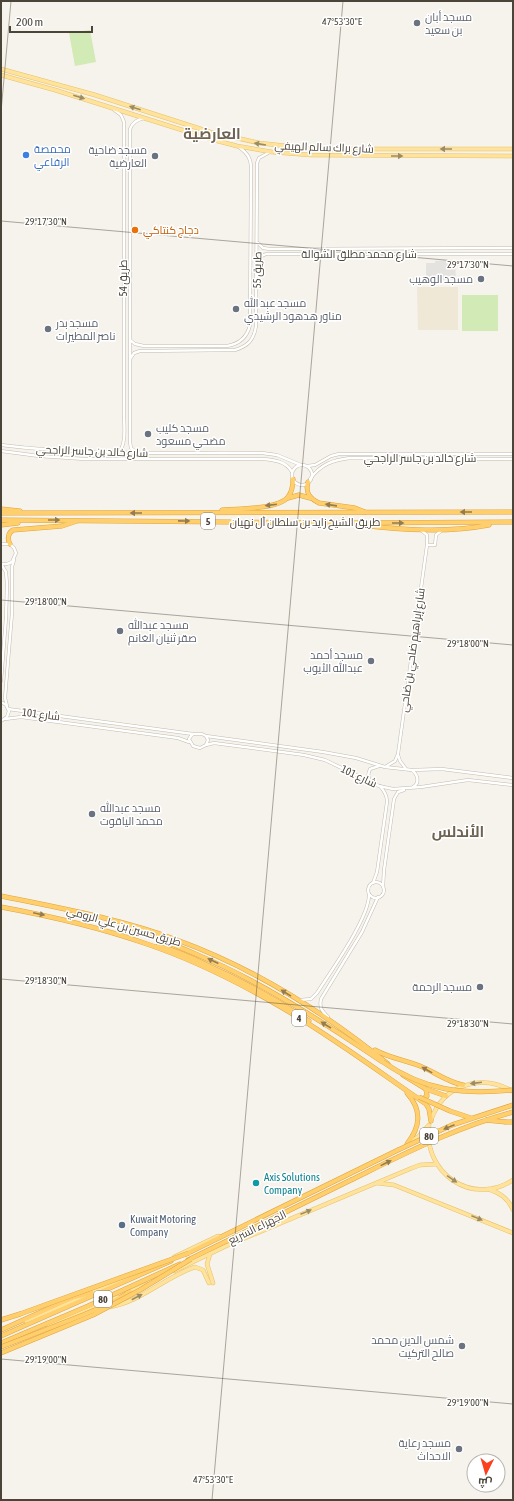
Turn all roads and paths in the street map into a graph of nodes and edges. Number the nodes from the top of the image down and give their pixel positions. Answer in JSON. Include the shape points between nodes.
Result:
{"nodes":[{"id":1,"x":1,"y":69,"type":"edge"},
{"id":2,"x":1,"y":75,"type":"edge"},
{"id":3,"x":47,"y":80,"type":"junction"},
{"id":4,"x":57,"y":84,"type":"junction"},
{"id":5,"x":44,"y":86,"type":"junction"},
{"id":6,"x":55,"y":90,"type":"junction"},
{"id":7,"x":110,"y":106,"type":"junction"},
{"id":8,"x":145,"y":118,"type":"junction"},
{"id":9,"x":188,"y":125,"type":"junction"},
{"id":10,"x":196,"y":128,"type":"junction"},
{"id":11,"x":186,"y":131,"type":"junction"},
{"id":12,"x":193,"y":133,"type":"junction"},
{"id":13,"x":238,"y":146,"type":"junction"},
{"id":14,"x":341,"y":149,"type":"junction"},
{"id":15,"x":348,"y":149,"type":"junction"},
{"id":16,"x":465,"y":149,"type":"junction"},
{"id":17,"x":513,"y":149,"type":"edge"},
{"id":18,"x":486,"y":150,"type":"junction"},
{"id":19,"x":272,"y":152,"type":"junction"},
{"id":20,"x":342,"y":156,"type":"junction"},
{"id":21,"x":348,"y":156,"type":"junction"},
{"id":22,"x":464,"y":156,"type":"junction"},
{"id":23,"x":487,"y":156,"type":"junction"},
{"id":24,"x":513,"y":156,"type":"edge"},
{"id":25,"x":123,"y":160,"type":"junction"},
{"id":26,"x":130,"y":161,"type":"junction"},
{"id":27,"x":251,"y":168,"type":"junction"},
{"id":28,"x":257,"y":168,"type":"junction"},
{"id":29,"x":123,"y":232,"type":"junction"},
{"id":30,"x":129,"y":232,"type":"junction"},
{"id":31,"x":123,"y":241,"type":"junction"},
{"id":32,"x":129,"y":241,"type":"junction"},
{"id":33,"x":257,"y":242,"type":"junction"},
{"id":34,"x":513,"y":248,"type":"edge"},
{"id":35,"x":270,"y":249,"type":"junction"},
{"id":36,"x":372,"y":249,"type":"junction"},
{"id":37,"x":381,"y":249,"type":"junction"},
{"id":38,"x":270,"y":254,"type":"junction"},
{"id":39,"x":371,"y":254,"type":"junction"},
{"id":40,"x":382,"y":254,"type":"junction"},
{"id":41,"x":513,"y":254,"type":"edge"},
{"id":42,"x":257,"y":262,"type":"junction"},
{"id":43,"x":250,"y":295,"type":"junction"},
{"id":44,"x":256,"y":295,"type":"junction"},
{"id":45,"x":250,"y":302,"type":"junction"},
{"id":46,"x":256,"y":302,"type":"junction"},
{"id":47,"x":130,"y":340,"type":"junction"},
{"id":48,"x":144,"y":346,"type":"junction"},
{"id":49,"x":143,"y":351,"type":"junction"},
{"id":50,"x":130,"y":359,"type":"junction"},
{"id":51,"x":124,"y":438,"type":"junction"},
{"id":52,"x":130,"y":438,"type":"junction"},
{"id":53,"x":1,"y":445,"type":"edge"},
{"id":54,"x":40,"y":450,"type":"junction"},
{"id":55,"x":1,"y":451,"type":"edge"},
{"id":56,"x":60,"y":452,"type":"junction"},
{"id":57,"x":118,"y":453,"type":"junction"},
{"id":58,"x":137,"y":453,"type":"junction"},
{"id":59,"x":188,"y":453,"type":"junction"},
{"id":60,"x":196,"y":453,"type":"junction"},
{"id":61,"x":481,"y":453,"type":"junction"},
{"id":62,"x":490,"y":453,"type":"junction"},
{"id":63,"x":513,"y":454,"type":"edge"},
{"id":64,"x":39,"y":456,"type":"junction"},
{"id":65,"x":56,"y":457,"type":"junction"},
{"id":66,"x":490,"y":458,"type":"junction"},
{"id":67,"x":513,"y":458,"type":"edge"},
{"id":68,"x":188,"y":459,"type":"junction"},
{"id":69,"x":196,"y":459,"type":"junction"},
{"id":70,"x":480,"y":459,"type":"junction"},
{"id":71,"x":301,"y":465,"type":"junction"},
{"id":72,"x":307,"y":466,"type":"junction"},
{"id":73,"x":292,"y":472,"type":"junction"},
{"id":74,"x":293,"y":479,"type":"junction"},
{"id":75,"x":309,"y":480,"type":"junction"},
{"id":76,"x":288,"y":498,"type":"junction"},
{"id":77,"x":310,"y":498,"type":"junction"},
{"id":78,"x":1,"y":509,"type":"edge"},
{"id":79,"x":513,"y":512,"type":"edge"},
{"id":80,"x":1,"y":513,"type":"edge"},
{"id":81,"x":38,"y":513,"type":"junction"},
{"id":82,"x":203,"y":513,"type":"junction"},
{"id":83,"x":369,"y":513,"type":"junction"},
{"id":84,"x":1,"y":520,"type":"edge"},
{"id":85,"x":38,"y":520,"type":"junction"},
{"id":86,"x":80,"y":520,"type":"junction"},
{"id":87,"x":513,"y":522,"type":"edge"},
{"id":88,"x":340,"y":523,"type":"junction"},
{"id":89,"x":499,"y":523,"type":"junction"},
{"id":90,"x":1,"y":525,"type":"edge"},
{"id":91,"x":444,"y":529,"type":"junction"},
{"id":92,"x":416,"y":530,"type":"junction"},
{"id":93,"x":1,"y":544,"type":"edge"},
{"id":94,"x":10,"y":544,"type":"junction"},
{"id":95,"x":427,"y":545,"type":"junction"},
{"id":96,"x":14,"y":560,"type":"junction"},
{"id":97,"x":1,"y":564,"type":"edge"},
{"id":98,"x":1,"y":681,"type":"edge"},
{"id":99,"x":1,"y":702,"type":"edge"},
{"id":100,"x":8,"y":708,"type":"junction"},
{"id":101,"x":6,"y":719,"type":"junction"},
{"id":102,"x":1,"y":721,"type":"edge"},
{"id":103,"x":106,"y":722,"type":"junction"},
{"id":104,"x":120,"y":724,"type":"junction"},
{"id":105,"x":105,"y":728,"type":"junction"},
{"id":106,"x":118,"y":730,"type":"junction"},
{"id":107,"x":193,"y":734,"type":"junction"},
{"id":108,"x":206,"y":736,"type":"junction"},
{"id":109,"x":190,"y":742,"type":"junction"},
{"id":110,"x":206,"y":745,"type":"junction"},
{"id":111,"x":273,"y":745,"type":"junction"},
{"id":112,"x":291,"y":747,"type":"junction"},
{"id":113,"x":272,"y":751,"type":"junction"},
{"id":114,"x":288,"y":753,"type":"junction"},
{"id":115,"x":398,"y":754,"type":"junction"},
{"id":116,"x":380,"y":766,"type":"junction"},
{"id":117,"x":385,"y":767,"type":"junction"},
{"id":118,"x":407,"y":769,"type":"junction"},
{"id":119,"x":412,"y":770,"type":"junction"},
{"id":120,"x":494,"y":775,"type":"junction"},
{"id":121,"x":511,"y":778,"type":"edge"},
{"id":122,"x":371,"y":782,"type":"junction"},
{"id":123,"x":492,"y":782,"type":"junction"},
{"id":124,"x":509,"y":785,"type":"junction"},
{"id":125,"x":513,"y":785,"type":"edge"},
{"id":126,"x":379,"y":786,"type":"junction"},
{"id":127,"x":412,"y":788,"type":"junction"},
{"id":128,"x":405,"y":789,"type":"junction"},
{"id":129,"x":373,"y":883,"type":"junction"},
{"id":130,"x":383,"y":888,"type":"junction"},
{"id":131,"x":369,"y":895,"type":"junction"},
{"id":132,"x":1,"y":896,"type":"edge"},
{"id":133,"x":378,"y":897,"type":"junction"},
{"id":134,"x":1,"y":907,"type":"edge"},
{"id":135,"x":114,"y":921,"type":"junction"},
{"id":136,"x":146,"y":943,"type":"junction"},
{"id":137,"x":324,"y":983,"type":"junction"},
{"id":138,"x":329,"y":986,"type":"junction"},
{"id":139,"x":297,"y":999,"type":"junction"},
{"id":140,"x":331,"y":1021,"type":"junction"},
{"id":141,"x":365,"y":1045,"type":"junction"},
{"id":142,"x":463,"y":1085,"type":"junction"},
{"id":143,"x":402,"y":1088,"type":"junction"},
{"id":144,"x":426,"y":1090,"type":"junction"},
{"id":145,"x":513,"y":1091,"type":"edge"},
{"id":146,"x":446,"y":1096,"type":"junction"},
{"id":147,"x":419,"y":1098,"type":"junction"},
{"id":148,"x":513,"y":1106,"type":"edge"},
{"id":149,"x":513,"y":1112,"type":"edge"},
{"id":150,"x":513,"y":1122,"type":"edge"},
{"id":151,"x":430,"y":1123,"type":"junction"},
{"id":152,"x":407,"y":1144,"type":"junction"},
{"id":153,"x":437,"y":1164,"type":"junction"},
{"id":154,"x":513,"y":1180,"type":"edge"},
{"id":155,"x":374,"y":1184,"type":"junction"},
{"id":156,"x":487,"y":1189,"type":"junction"},
{"id":157,"x":513,"y":1210,"type":"edge"},
{"id":158,"x":513,"y":1232,"type":"edge"},
{"id":159,"x":189,"y":1253,"type":"junction"},
{"id":160,"x":210,"y":1254,"type":"junction"},
{"id":161,"x":191,"y":1259,"type":"junction"},
{"id":162,"x":130,"y":1292,"type":"junction"},
{"id":163,"x":92,"y":1293,"type":"junction"},
{"id":164,"x":86,"y":1310,"type":"junction"},
{"id":165,"x":1,"y":1320,"type":"edge"},
{"id":166,"x":1,"y":1331,"type":"edge"},
{"id":167,"x":1,"y":1336,"type":"edge"},
{"id":168,"x":1,"y":1343,"type":"edge"},
{"id":169,"x":1,"y":1346,"type":"edge"},
{"id":170,"x":1,"y":1353,"type":"edge"}],
"edges":[{"from":1,"to":3,"type":"main road","name":"شارع براك سالم الهيفي"},
{"from":2,"to":5,"type":"main road","name":"شارع براك سالم الهيفي"},
{"from":3,"to":4,"type":"main road","name":"شارع براك سالم الهيفي"},
{"from":3,"to":5,"type":"main road"},
{"from":4,"to":6,"type":"main road"},
{"from":9,"to":4,"type":"main road","name":"شارع براك سالم الهيفي","one_way":true},
{"from":5,"to":6,"type":"main road","name":"شارع براك سالم الهيفي"},
{"from":6,"to":7,"type":"main road","name":"شارع براك سالم الهيفي","one_way":true},
{"from":7,"to":8,"type":"main road","name":"شارع براك سالم الهيفي"},
{"from":7,"to":25,"type":"street","name":"طريق 54","via":[[124,122]]},
{"from":8,"to":11,"type":"main road","name":"شارع براك سالم الهيفي"},
{"from":8,"to":26,"type":"street","name":"طريق 54","via":[[137,120],[130,129]]},
{"from":9,"to":10,"type":"main road","name":"شارع براك سالم الهيفي"},
{"from":9,"to":11,"type":"main road"},
{"from":10,"to":12,"type":"main road"},
{"from":14,"to":10,"type":"main road","name":"شارع براك سالم الهيفي","one_way":true,"via":[[259,143]]},
{"from":11,"to":12,"type":"main road","name":"شارع براك سالم الهيفي"},
{"from":12,"to":13,"type":"main road","name":"شارع براك سالم الهيفي"},
{"from":13,"to":19,"type":"main road","name":"شارع براك سالم الهيفي"},
{"from":13,"to":27,"type":"street","name":"طريق 55","via":[[248,154]]},
{"from":14,"to":15,"type":"main road","name":"شارع براك سالم الهيفي"},
{"from":14,"to":20,"type":"main road"},
{"from":16,"to":15,"type":"main road","name":"شارع براك سالم الهيفي","one_way":true},
{"from":15,"to":21,"type":"main road"},
{"from":16,"to":18,"type":"main road","name":"شارع براك سالم الهيفي"},
{"from":16,"to":22,"type":"main road"},
{"from":17,"to":18,"type":"main road","name":"شارع براك سالم الهيفي"},
{"from":18,"to":23,"type":"main road","via":[[484,153]]},
{"from":19,"to":20,"type":"main road","name":"شارع براك سالم الهيفي"},
{"from":19,"to":28,"type":"street","via":[[259,158]]},
{"from":20,"to":21,"type":"main road","name":"شارع براك سالم الهيفي"},
{"from":21,"to":22,"type":"main road","name":"شارع براك سالم الهيفي","one_way":true},
{"from":22,"to":23,"type":"main road","name":"شارع براك سالم الهيفي"},
{"from":23,"to":24,"type":"main road","name":"شارع براك سالم الهيفي"},
{"from":25,"to":26,"type":"street"},
{"from":25,"to":29,"type":"street","name":"طريق 54"},
{"from":26,"to":30,"type":"street","name":"طريق 54"},
{"from":27,"to":28,"type":"street"},
{"from":27,"to":43,"type":"street","name":"طريق 55"},
{"from":28,"to":33,"type":"street","name":"طريق 55"},
{"from":29,"to":30,"type":"street"},
{"from":29,"to":31,"type":"street","name":"طريق 54"},
{"from":30,"to":32,"type":"street","name":"طريق 54"},
{"from":31,"to":32,"type":"street"},
{"from":31,"to":51,"type":"street","name":"طريق 54"},
{"from":32,"to":47,"type":"street","name":"طريق 54"},
{"from":33,"to":35,"type":"street","name":"شارع محمد مطلق الشوالة","via":[[263,248]]},
{"from":33,"to":42,"type":"street","name":"طريق 55"},
{"from":34,"to":37,"type":"street","name":"شارع محمد مطلق الشوالة"},
{"from":35,"to":36,"type":"street","name":"شارع محمد مطلق الشوالة"},
{"from":35,"to":38,"type":"street"},
{"from":36,"to":37,"type":"street","name":"شارع محمد مطلق الشوالة"},
{"from":36,"to":39,"type":"street"},
{"from":37,"to":40,"type":"street","via":[[378,252]]},
{"from":38,"to":39,"type":"street","name":"شارع محمد مطلق الشوالة"},
{"from":38,"to":42,"type":"street","via":[[263,255]]},
{"from":39,"to":40,"type":"street","name":"شارع محمد مطلق الشوالة"},
{"from":40,"to":41,"type":"street","name":"شارع محمد مطلق الشوالة"},
{"from":42,"to":44,"type":"street","name":"طريق 55"},
{"from":43,"to":44,"type":"street"},
{"from":43,"to":45,"type":"street","name":"طريق 55"},
{"from":44,"to":46,"type":"street","name":"طريق 55"},
{"from":45,"to":46,"type":"street"},
{"from":45,"to":48,"type":"street","name":"طريق 55","via":[[250,325],[246,336],[239,342],[227,346]]},
{"from":46,"to":49,"type":"street","name":"طريق 55","via":[[255,332],[251,341],[241,348],[227,351]]},
{"from":47,"to":48,"type":"street","name":"طريق 55"},
{"from":47,"to":50,"type":"street","name":"طريق 54"},
{"from":48,"to":49,"type":"street"},
{"from":49,"to":50,"type":"street","via":[[134,353]]},
{"from":50,"to":52,"type":"street","name":"طريق 54"},
{"from":51,"to":52,"type":"street"},
{"from":51,"to":57,"type":"street","name":"طريق 54"},
{"from":52,"to":58,"type":"street","name":"طريق 54","via":[[131,448]]},
{"from":53,"to":54,"type":"street","name":"شارع خالد بن جاسر الراجحي"},
{"from":54,"to":56,"type":"street","name":"شارع خالد بن جاسر الراجحي"},
{"from":54,"to":64,"type":"street"},
{"from":55,"to":64,"type":"street","name":"شارع خالد بن جاسر الراجحي"},
{"from":56,"to":57,"type":"street","name":"شارع خالد بن جاسر الراجحي"},
{"from":56,"to":65,"type":"street","via":[[55,453]]},
{"from":57,"to":58,"type":"street","name":"شارع خالد بن جاسر الراجحي"},
{"from":58,"to":59,"type":"street","name":"شارع خالد بن جاسر الراجحي"},
{"from":59,"to":60,"type":"street","name":"شارع خالد بن جاسر الراجحي"},
{"from":59,"to":68,"type":"street"},
{"from":60,"to":69,"type":"street"},
{"from":60,"to":71,"type":"street","name":"شارع خالد بن جاسر الراجحي","via":[[270,454]]},
{"from":61,"to":62,"type":"street","name":"شارع خالد بن جاسر الراجحي"},
{"from":61,"to":70,"type":"street"},
{"from":61,"to":72,"type":"street","name":"شارع خالد بن جاسر الراجحي","via":[[339,454]]},
{"from":62,"to":63,"type":"street","name":"شارع خالد بن جاسر الراجحي"},
{"from":62,"to":66,"type":"street"},
{"from":64,"to":65,"type":"street","name":"شارع خالد بن جاسر الراجحي"},
{"from":65,"to":68,"type":"street","name":"شارع خالد بن جاسر الراجحي"},
{"from":66,"to":67,"type":"street","name":"شارع خالد بن جاسر الراجحي"},
{"from":66,"to":70,"type":"street","name":"شارع خالد بن جاسر الراجحي"},
{"from":68,"to":69,"type":"street","name":"شارع خالد بن جاسر الراجحي"},
{"from":69,"to":73,"type":"street","name":"شارع خالد بن جاسر الراجحي","via":[[269,459],[285,463]]},
{"from":70,"to":75,"type":"street","name":"شارع خالد بن جاسر الراجحي","via":[[338,459],[318,469]]},
{"from":71,"to":72,"type":"street"},
{"from":71,"to":73,"type":"street"},
{"from":72,"to":75,"type":"street","via":[[311,472]]},
{"from":73,"to":74,"type":"street"},
{"from":74,"to":75,"type":"street","via":[[298,484]]},
{"from":74,"to":76,"type":"highway"},
{"from":75,"to":77,"type":"highway","via":[[307,491]]},
{"from":76,"to":77,"type":"highway","via":[[299,495]]},
{"from":76,"to":82,"type":"highway","one_way":true,"via":[[278,504]]},
{"from":83,"to":77,"type":"highway","one_way":true,"via":[[355,508],[319,503]]},
{"from":78,"to":81,"type":"highway"},
{"from":79,"to":83,"type":"highway","name":"طريق الشيخ زايد بن سلطان آل نهيان","number":"5","one_way":true},
{"from":80,"to":81,"type":"highway","name":"طريق الشيخ زايد بن سلطان آل نهيان","number":"5"},
{"from":82,"to":81,"type":"highway","name":"طريق الشيخ زايد بن سلطان آل نهيان","number":"5","one_way":true},
{"from":82,"to":83,"type":"highway","name":"طريق الشيخ زايد بن سلطان آل نهيان","number":"5"},
{"from":84,"to":85,"type":"highway","name":"طريق الشيخ زايد بن سلطان آل نهيان","number":"5"},
{"from":85,"to":86,"type":"highway","name":"طريق الشيخ زايد بن سلطان آل نهيان","number":"5","one_way":true},
{"from":85,"to":90,"type":"highway"},
{"from":86,"to":88,"type":"highway","name":"طريق الشيخ زايد بن سلطان آل نهيان","number":"5","one_way":true},
{"from":86,"to":94,"type":"highway","via":[[62,526],[13,530],[9,535]]},
{"from":87,"to":89,"type":"highway","name":"طريق الشيخ زايد بن سلطان آل نهيان","number":"5"},
{"from":88,"to":89,"type":"highway","name":"طريق الشيخ زايد بن سلطان آل نهيان","number":"5","one_way":true},
{"from":88,"to":92,"type":"highway"},
{"from":89,"to":91,"type":"highway"},
{"from":91,"to":92,"type":"highway"},
{"from":91,"to":95,"type":"street","via":[[436,535],[435,545]]},
{"from":92,"to":95,"type":"street","via":[[426,533]]},
{"from":93,"to":94,"type":"street"},
{"from":94,"to":96,"type":"street","via":[[16,551]]},
{"from":95,"to":115,"type":"street","name":"شارع إبراهيم ضاحي بن ضاحي"},
{"from":96,"to":97,"type":"street"},
{"from":96,"to":100,"type":"street","via":[[5,698]]},
{"from":97,"to":98,"type":"street","via":[[6,572],[7,584]]},
{"from":99,"to":100,"type":"street"},
{"from":100,"to":101,"type":"street"},
{"from":100,"to":103,"type":"street","name":"شارع 101"},
{"from":101,"to":102,"type":"street","name":"شارع 101"},
{"from":101,"to":105,"type":"street","name":"شارع 101","via":[[21,717]]},
{"from":103,"to":104,"type":"street","name":"شارع 101"},
{"from":103,"to":105,"type":"street","via":[[108,727]]},
{"from":104,"to":106,"type":"street","via":[[117,726]]},
{"from":104,"to":107,"type":"street","name":"شارع 101"},
{"from":105,"to":106,"type":"street","name":"شارع 101"},
{"from":106,"to":109,"type":"street","name":"شارع 101"},
{"from":107,"to":108,"type":"street"},
{"from":107,"to":109,"type":"street"},
{"from":108,"to":110,"type":"street"},
{"from":108,"to":111,"type":"street","name":"شارع 101"},
{"from":109,"to":110,"type":"street","via":[[197,748]]},
{"from":110,"to":113,"type":"street","name":"شارع 101"},
{"from":111,"to":112,"type":"street","name":"شارع 101"},
{"from":111,"to":113,"type":"street"},
{"from":112,"to":114,"type":"street"},
{"from":112,"to":116,"type":"street","name":"شارع 101","via":[[351,757]]},
{"from":113,"to":114,"type":"street","name":"شارع 101"},
{"from":114,"to":122,"type":"street","name":"شارع 101","via":[[325,760]]},
{"from":115,"to":117,"type":"street","via":[[395,761]]},
{"from":115,"to":118,"type":"street"},
{"from":116,"to":117,"type":"street","name":"شارع 101"},
{"from":116,"to":122,"type":"street","via":[[370,769],[368,778]]},
{"from":117,"to":118,"type":"street","name":"شارع 101"},
{"from":118,"to":119,"type":"street","name":"شارع 101"},
{"from":119,"to":120,"type":"street","name":"شارع 101","via":[[442,769]]},
{"from":119,"to":127,"type":"street","via":[[418,777],[418,782]]},
{"from":120,"to":121,"type":"street","name":"شارع 101"},
{"from":120,"to":123,"type":"street"},
{"from":121,"to":124,"type":"street","via":[[507,781]]},
{"from":122,"to":126,"type":"street","name":"شارع 101"},
{"from":123,"to":124,"type":"street","name":"شارع 101"},
{"from":123,"to":127,"type":"street","name":"شارع 101","via":[[468,780]]},
{"from":124,"to":125,"type":"street","name":"شارع 101"},
{"from":126,"to":128,"type":"street","name":"شارع 101"},
{"from":126,"to":129,"type":"street","via":[[385,793],[387,802],[377,872]]},
{"from":127,"to":128,"type":"street","name":"شارع 101"},
{"from":128,"to":130,"type":"street","via":[[398,792],[394,799]]},
{"from":129,"to":130,"type":"street","via":[[380,883]]},
{"from":129,"to":131,"type":"street","via":[[369,888]]},
{"from":130,"to":133,"type":"street"},
{"from":131,"to":133,"type":"street","via":[[372,898]]},
{"from":131,"to":137,"type":"street","via":[[368,904],[357,927]]},
{"from":132,"to":135,"type":"highway","name":"طريق حسين بن علي الرومي","number":"4"},
{"from":133,"to":138,"type":"street","via":[[362,932]]},
{"from":134,"to":136,"type":"highway","name":"طريق حسين بن علي الرومي","number":"4","one_way":true,"via":[[79,923]]},
{"from":139,"to":135,"type":"highway","name":"طريق حسين بن علي الرومي","number":"4","one_way":true,"via":[[219,957],[165,936]]},
{"from":145,"to":135,"type":"highway","one_way":true,"bridge":true,"via":[[444,1090],[414,1080],[248,979]]},
{"from":136,"to":143,"type":"highway","name":"طريق حسين بن علي الرومي","number":"4","via":[[271,1001],[331,1038]]},
{"from":136,"to":147,"type":"highway","via":[[168,948],[198,960],[268,996],[332,1036]]},
{"from":137,"to":138,"type":"street"},
{"from":137,"to":139,"type":"street","via":[[311,999]]},
{"from":138,"to":140,"type":"street","via":[[320,1003],[322,1011]]},
{"from":139,"to":140,"type":"highway","name":"طريق حسين بن علي الرومي","number":"4"},
{"from":140,"to":141,"type":"highway","name":"طريق حسين بن علي الرومي","number":"4"},
{"from":142,"to":141,"type":"highway","one_way":true},
{"from":141,"to":144,"type":"highway","name":"طريق حسين بن علي الرومي","number":"4","via":[[409,1080]]},
{"from":145,"to":142,"type":"main road","number":"80","one_way":true,"via":[[490,1082]]},
{"from":142,"to":146,"type":"main road","number":"80"},
{"from":143,"to":147,"type":"highway","name":"طريق حسين بن علي الرومي","number":"4"},
{"from":143,"to":152,"type":"highway","via":[[415,1104],[418,1114],[414,1132]]},
{"from":144,"to":146,"type":"highway","name":"طريق حسين بن علي الرومي","number":"4"},
{"from":144,"to":147,"type":"highway","via":[[426,1098]]},
{"from":146,"to":151,"type":"main road","number":"80","via":[[437,1106]]},
{"from":147,"to":150,"type":"highway","bridge":true,"via":[[468,1117],[494,1122]]},
{"from":147,"to":151,"type":"highway","name":"طريق حسين بن علي الرومي","number":"4","via":[[429,1107]]},
{"from":148,"to":159,"type":"highway","name":"الجهراء السريع","number":"80","one_way":true,"bridge":true,"via":[[477,1116],[429,1135]]},
{"from":161,"to":149,"type":"highway","name":"الجهراء السريع","number":"80","one_way":true,"bridge":true,"via":[[422,1145],[476,1123]]},
{"from":151,"to":152,"type":"main road","name":"الجهراء السريع","via":[[418,1137]]},
{"from":151,"to":153,"type":"main road","number":"80","via":[[429,1145]]},
{"from":152,"to":163,"type":"main road","name":"الجهراء السريع","via":[[246,1223]]},
{"from":153,"to":155,"type":"main road","name":"الجهراء السريع","via":[[420,1165]]},
{"from":153,"to":156,"type":"main road","number":"80","one_way":true,"via":[[446,1176],[458,1184]]},
{"from":154,"to":156,"type":"main road","number":"80"},
{"from":155,"to":158,"type":"main road","one_way":true,"via":[[394,1185]]},
{"from":160,"to":155,"type":"main road","name":"الجهراء السريع","one_way":true},
{"from":156,"to":157,"type":"main road","via":[[506,1198]]},
{"from":159,"to":165,"type":"highway","bridge":true},
{"from":159,"to":167,"type":"highway","name":"الجهراء السريع","number":"80","bridge":true},
{"from":160,"to":162,"type":"main road","name":"الجهراء السريع"},
{"from":164,"to":160,"type":"main road","one_way":true,"via":[[121,1305],[195,1267],[203,1270],[211,1283],[207,1264]]},
{"from":161,"to":168,"type":"highway","name":"الجهراء السريع","number":"80","bridge":true},
{"from":161,"to":170,"type":"highway","bridge":true,"via":[[93,1315]]},
{"from":162,"to":164,"type":"main road","name":"الجهراء السريع"},
{"from":162,"to":169,"type":"highway","bridge":true,"via":[[62,1324]]},
{"from":163,"to":166,"type":"main road","name":"الجهراء السريع"},
{"from":163,"to":166,"type":"highway","via":[[74,1297]]},
{"from":164,"to":169,"type":"main road","name":"الجهراء السريع"}]}
